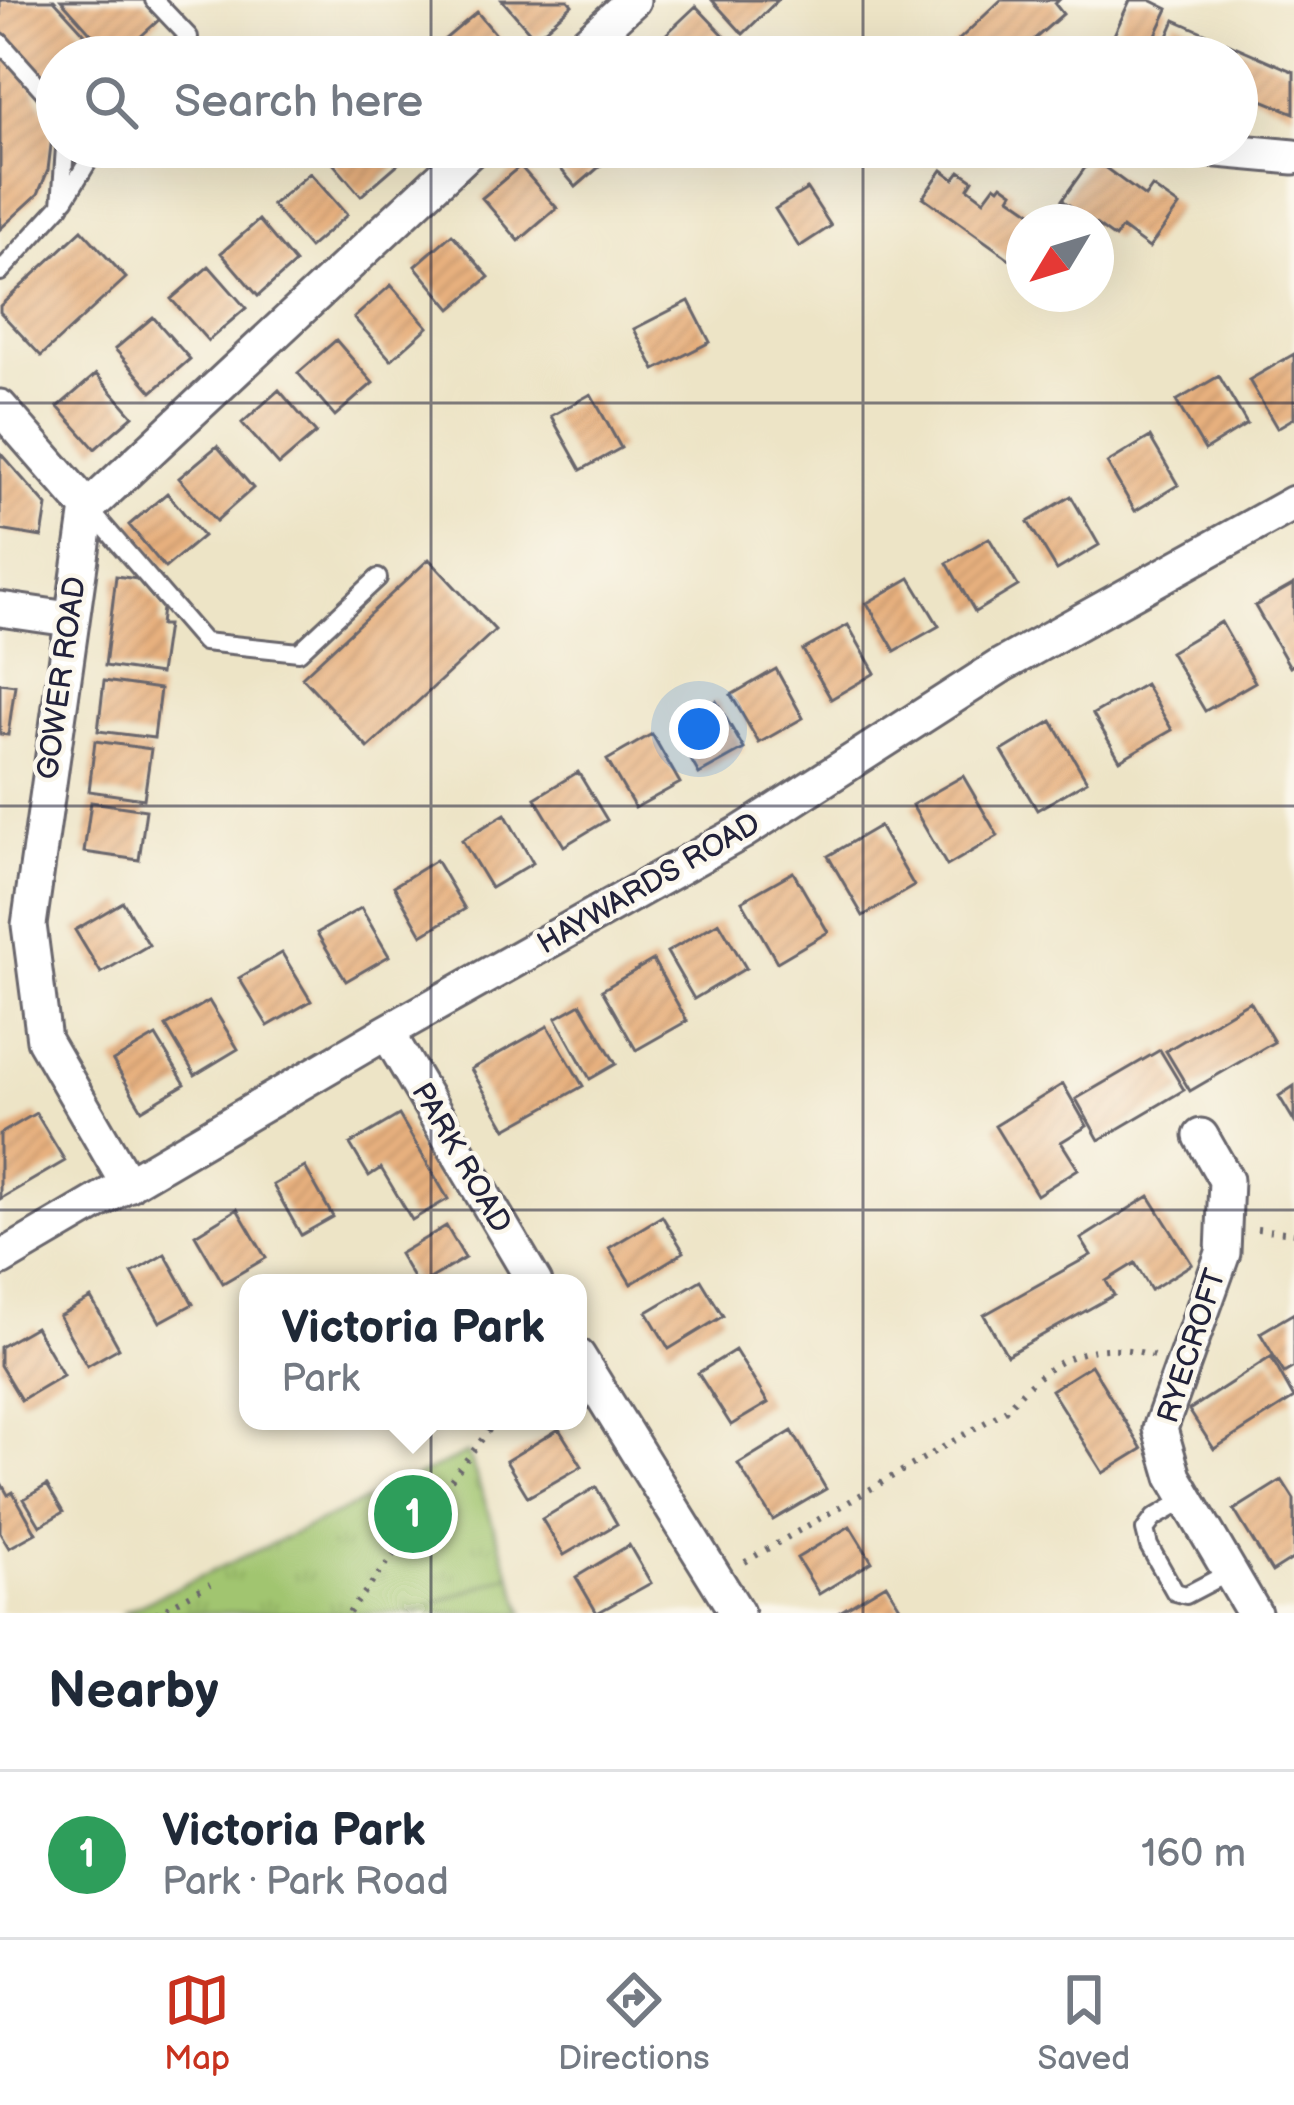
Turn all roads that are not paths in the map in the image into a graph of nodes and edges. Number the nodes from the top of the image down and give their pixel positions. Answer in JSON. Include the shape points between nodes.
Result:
{"nodes":[{"id":1,"x":154,"y":0,"type":"edge"},
{"id":2,"x":633,"y":0,"type":"edge"},
{"id":3,"x":188,"y":36,"type":"edge"},
{"id":4,"x":594,"y":36,"type":"edge"},
{"id":5,"x":0,"y":42,"type":"edge"},
{"id":6,"x":36,"y":82,"type":"edge"},
{"id":7,"x":1258,"y":154,"type":"edge"},
{"id":8,"x":1294,"y":157,"type":"edge"},
{"id":9,"x":63,"y":168,"type":"edge"},
{"id":10,"x":84,"y":168,"type":"edge"},
{"id":11,"x":452,"y":168,"type":"edge"},
{"id":12,"x":61,"y":205,"type":"junction"},
{"id":13,"x":0,"y":272,"type":"edge"},
{"id":14,"x":0,"y":407,"type":"edge"},
{"id":15,"x":1294,"y":503,"type":"edge"},
{"id":16,"x":88,"y":508,"type":"junction"},
{"id":17,"x":378,"y":578,"type":"dead end"},
{"id":18,"x":0,"y":609,"type":"edge"},
{"id":19,"x":69,"y":619,"type":"junction"},
{"id":20,"x":387,"y":1032,"type":"junction"},
{"id":21,"x":1201,"y":1136,"type":"dead end"},
{"id":22,"x":128,"y":1185,"type":"junction"},
{"id":23,"x":0,"y":1259,"type":"edge"},
{"id":24,"x":530,"y":1274,"type":"edge"},
{"id":25,"x":587,"y":1371,"type":"edge"},
{"id":26,"x":1186,"y":1498,"type":"junction"},
{"id":27,"x":1230,"y":1572,"type":"junction"},
{"id":28,"x":737,"y":1613,"type":"edge"},
{"id":29,"x":1254,"y":1613,"type":"edge"}],
"edges":[{"from":1,"to":3,"type":"lane"},
{"from":2,"to":4,"type":"street"},
{"from":5,"to":6,"type":"lane"},
{"from":7,"to":8,"type":"street"},
{"from":9,"to":12,"type":"lane"},
{"from":10,"to":12,"type":"lane"},
{"from":11,"to":16,"type":"street"},
{"from":12,"to":13,"type":"lane"},
{"from":14,"to":16,"type":"street"},
{"from":15,"to":20,"type":"street","name":"HAYWARDS ROAD","via":[[1002,665],[742,832]]},
{"from":16,"to":17,"type":"lane","via":[[204,642],[299,652]]},
{"from":16,"to":19,"type":"street","name":"GOWER ROAD"},
{"from":18,"to":19,"type":"street"},
{"from":19,"to":22,"type":"street","name":"GOWER ROAD","via":[[29,925],[44,1040]]},
{"from":20,"to":22,"type":"street","name":"HAYWARDS ROAD"},
{"from":20,"to":24,"type":"street","name":"PARK ROAD"},
{"from":21,"to":26,"type":"street","name":"RYECROFT","via":[[1226,1180],[1223,1252],[1160,1429]]},
{"from":22,"to":23,"type":"street","name":"HAYWARDS ROAD"},
{"from":25,"to":28,"type":"street"},
{"from":26,"to":27,"type":"street","name":"RYECROFT"},
{"from":26,"to":27,"type":"lane","via":[[1144,1530],[1175,1592],[1186,1595]]},
{"from":27,"to":29,"type":"street","name":"RYECROFT"}]}
